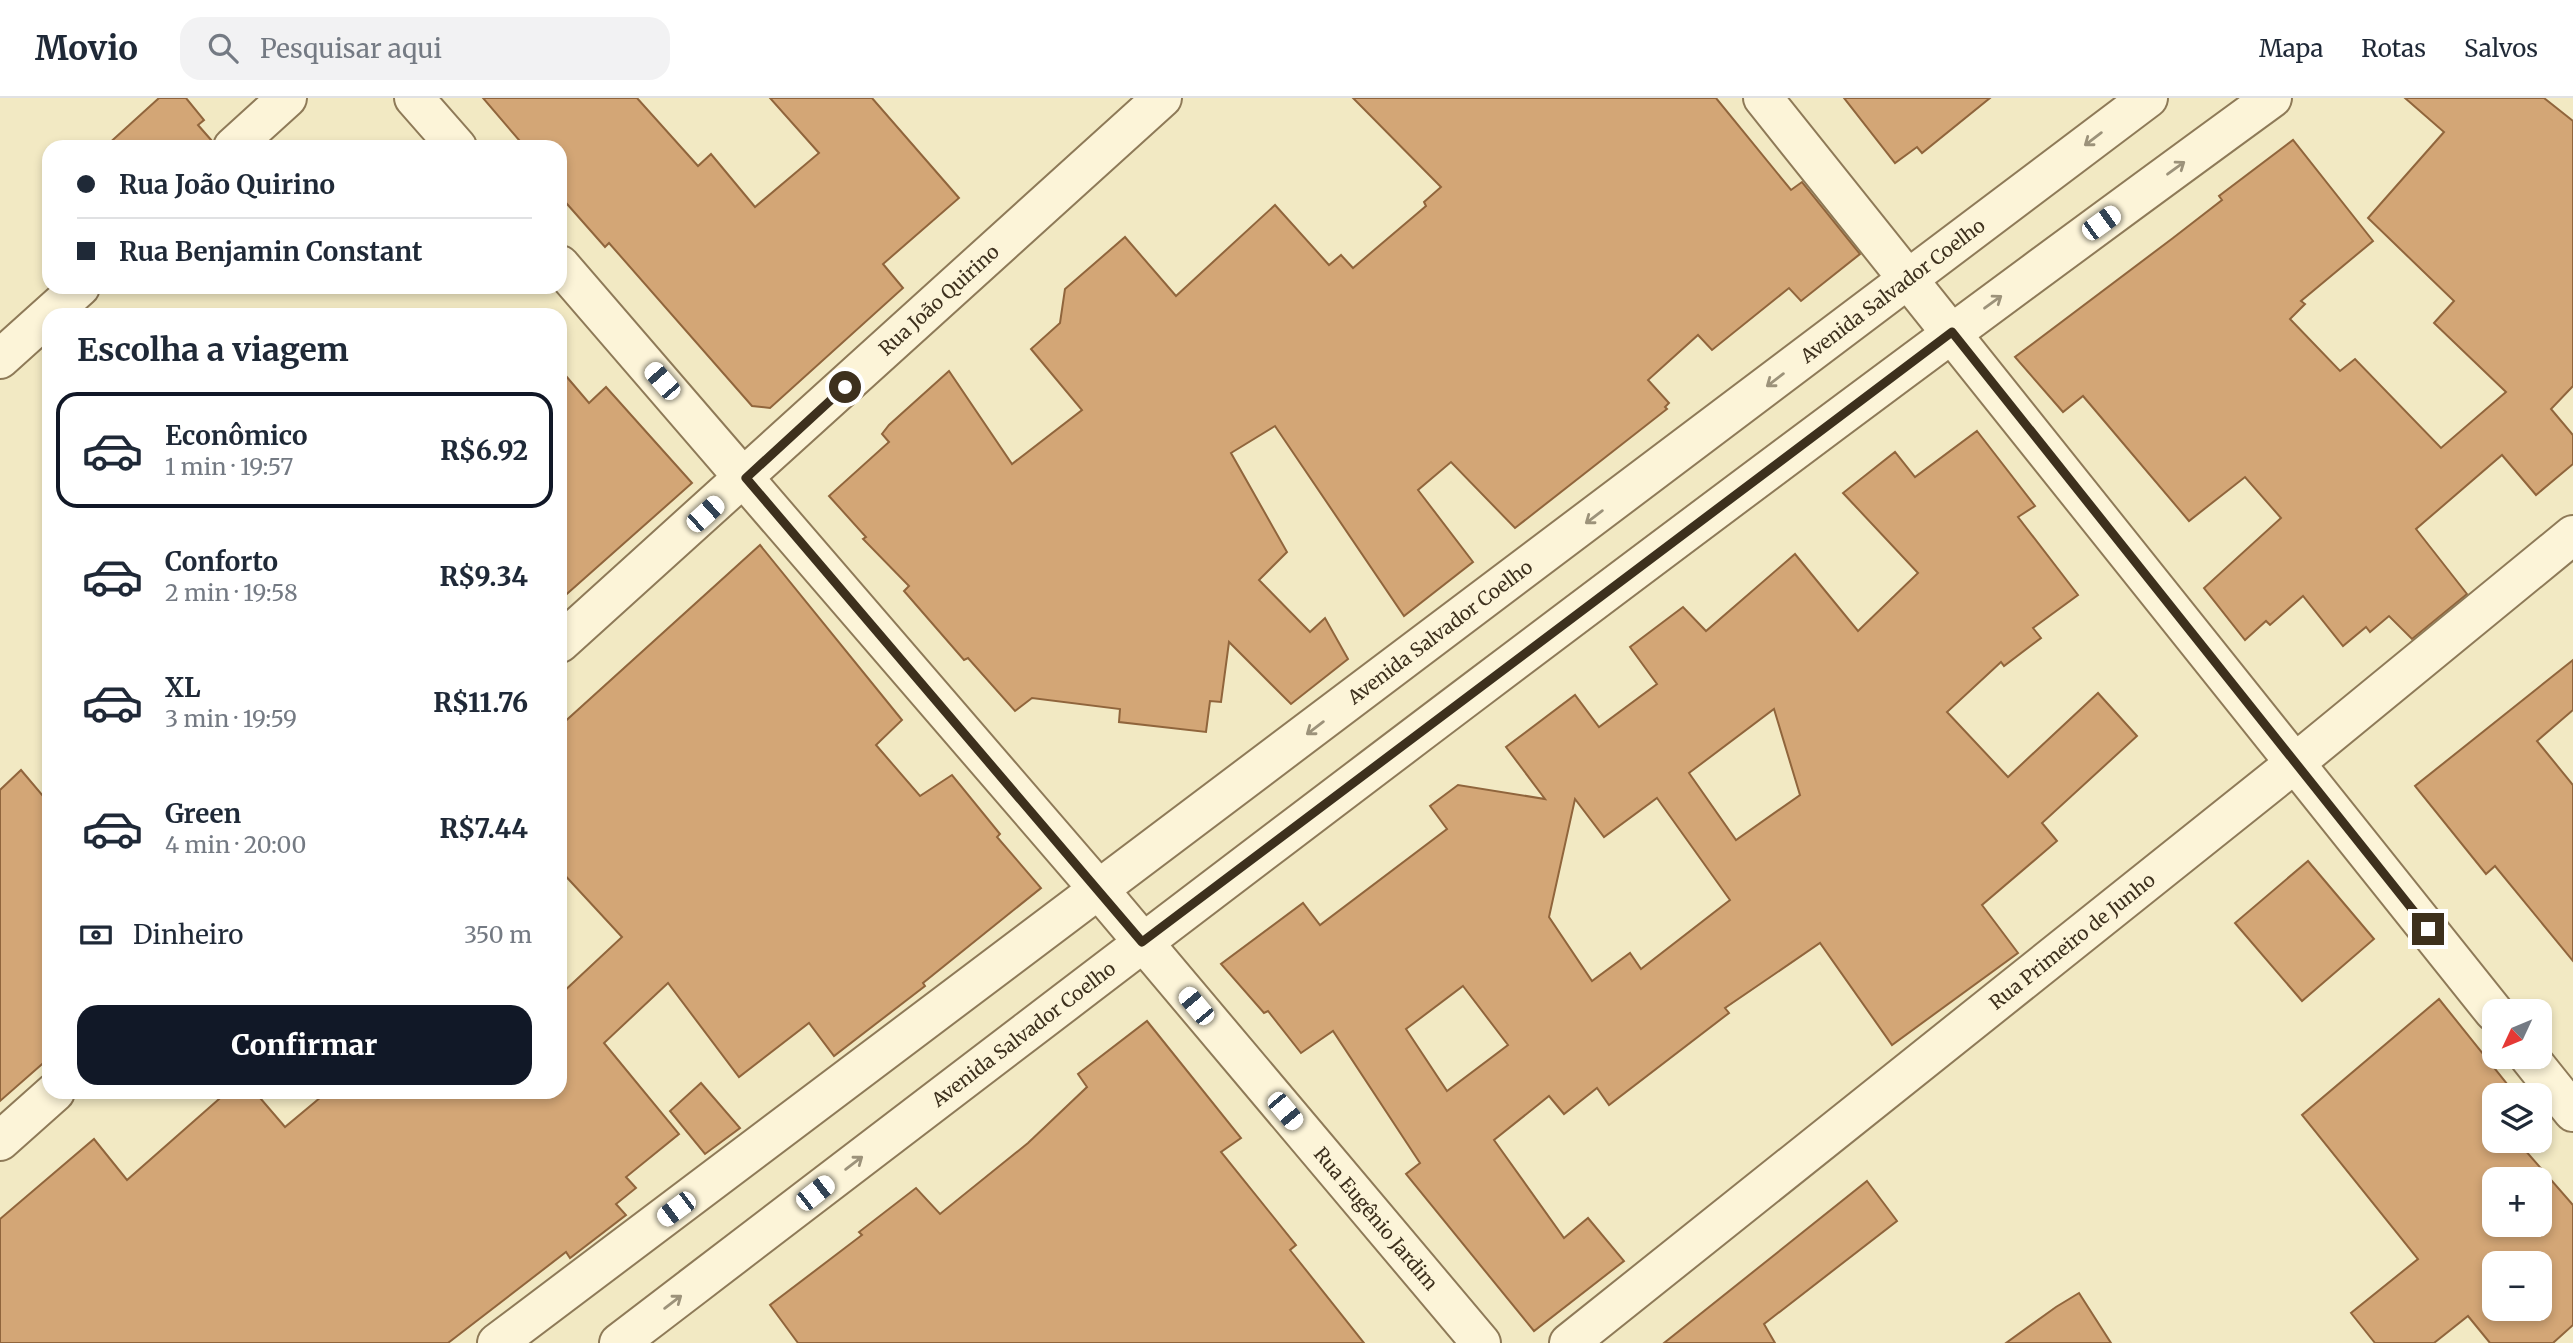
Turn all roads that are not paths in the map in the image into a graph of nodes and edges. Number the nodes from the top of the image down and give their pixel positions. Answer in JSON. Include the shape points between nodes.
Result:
{"nodes":[{"id":1,"x":287,"y":98,"type":"edge"},
{"id":2,"x":414,"y":98,"type":"edge"},
{"id":3,"x":1162,"y":98,"type":"edge"},
{"id":4,"x":1763,"y":98,"type":"edge"},
{"id":5,"x":2148,"y":98,"type":"edge"},
{"id":6,"x":2272,"y":98,"type":"edge"},
{"id":7,"x":241,"y":140,"type":"edge"},
{"id":8,"x":451,"y":140,"type":"edge"},
{"id":9,"x":567,"y":273,"type":"edge"},
{"id":10,"x":1909,"y":278,"type":"junction"},
{"id":11,"x":72,"y":294,"type":"edge"},
{"id":12,"x":57,"y":308,"type":"edge"},
{"id":13,"x":42,"y":321,"type":"edge"},
{"id":14,"x":1952,"y":332,"type":"junction"},
{"id":15,"x":0,"y":359,"type":"edge"},
{"id":16,"x":746,"y":478,"type":"junction"},
{"id":17,"x":2573,"y":535,"type":"edge"},
{"id":18,"x":567,"y":637,"type":"edge"},
{"id":19,"x":2295,"y":763,"type":"junction"},
{"id":20,"x":1100,"y":891,"type":"junction"},
{"id":21,"x":1142,"y":942,"type":"junction"},
{"id":22,"x":2484,"y":999,"type":"edge"},
{"id":23,"x":2539,"y":1069,"type":"edge"},
{"id":24,"x":47,"y":1099,"type":"edge"},
{"id":25,"x":2573,"y":1112,"type":"edge"},
{"id":26,"x":0,"y":1141,"type":"edge"},
{"id":27,"x":497,"y":1343,"type":"edge"},
{"id":28,"x":619,"y":1343,"type":"edge"},
{"id":29,"x":1481,"y":1343,"type":"edge"},
{"id":30,"x":1569,"y":1343,"type":"edge"}],
"edges":[{"from":1,"to":7,"type":"street"},
{"from":2,"to":8,"type":"street"},
{"from":3,"to":16,"type":"street","name":"Rua João Quirino"},
{"from":4,"to":10,"type":"street"},
{"from":5,"to":10,"type":"street","name":"Avenida Salvador Coelho","one_way":true},
{"from":14,"to":6,"type":"street","name":"Avenida Salvador Coelho","one_way":true},
{"from":9,"to":16,"type":"street","name":"Rua Eugênio Jardim"},
{"from":10,"to":14,"type":"street"},
{"from":10,"to":20,"type":"street","name":"Avenida Salvador Coelho","one_way":true},
{"from":11,"to":12,"type":"street"},
{"from":13,"to":15,"type":"street"},
{"from":14,"to":19,"type":"street"},
{"from":14,"to":21,"type":"street","name":"Avenida Salvador Coelho"},
{"from":16,"to":18,"type":"street","name":"Rua João Quirino"},
{"from":16,"to":20,"type":"street","name":"Rua Eugênio Jardim"},
{"from":17,"to":19,"type":"street","name":"Rua Primeiro de Junho"},
{"from":19,"to":22,"type":"street"},
{"from":19,"to":30,"type":"street","name":"Rua Primeiro de Junho"},
{"from":20,"to":21,"type":"street","name":"Rua Eugênio Jardim"},
{"from":20,"to":27,"type":"street","name":"Avenida Salvador Coelho"},
{"from":28,"to":21,"type":"street","name":"Avenida Salvador Coelho","one_way":true},
{"from":21,"to":29,"type":"street","name":"Rua Eugênio Jardim"},
{"from":23,"to":25,"type":"street"},
{"from":24,"to":26,"type":"street"}]}
